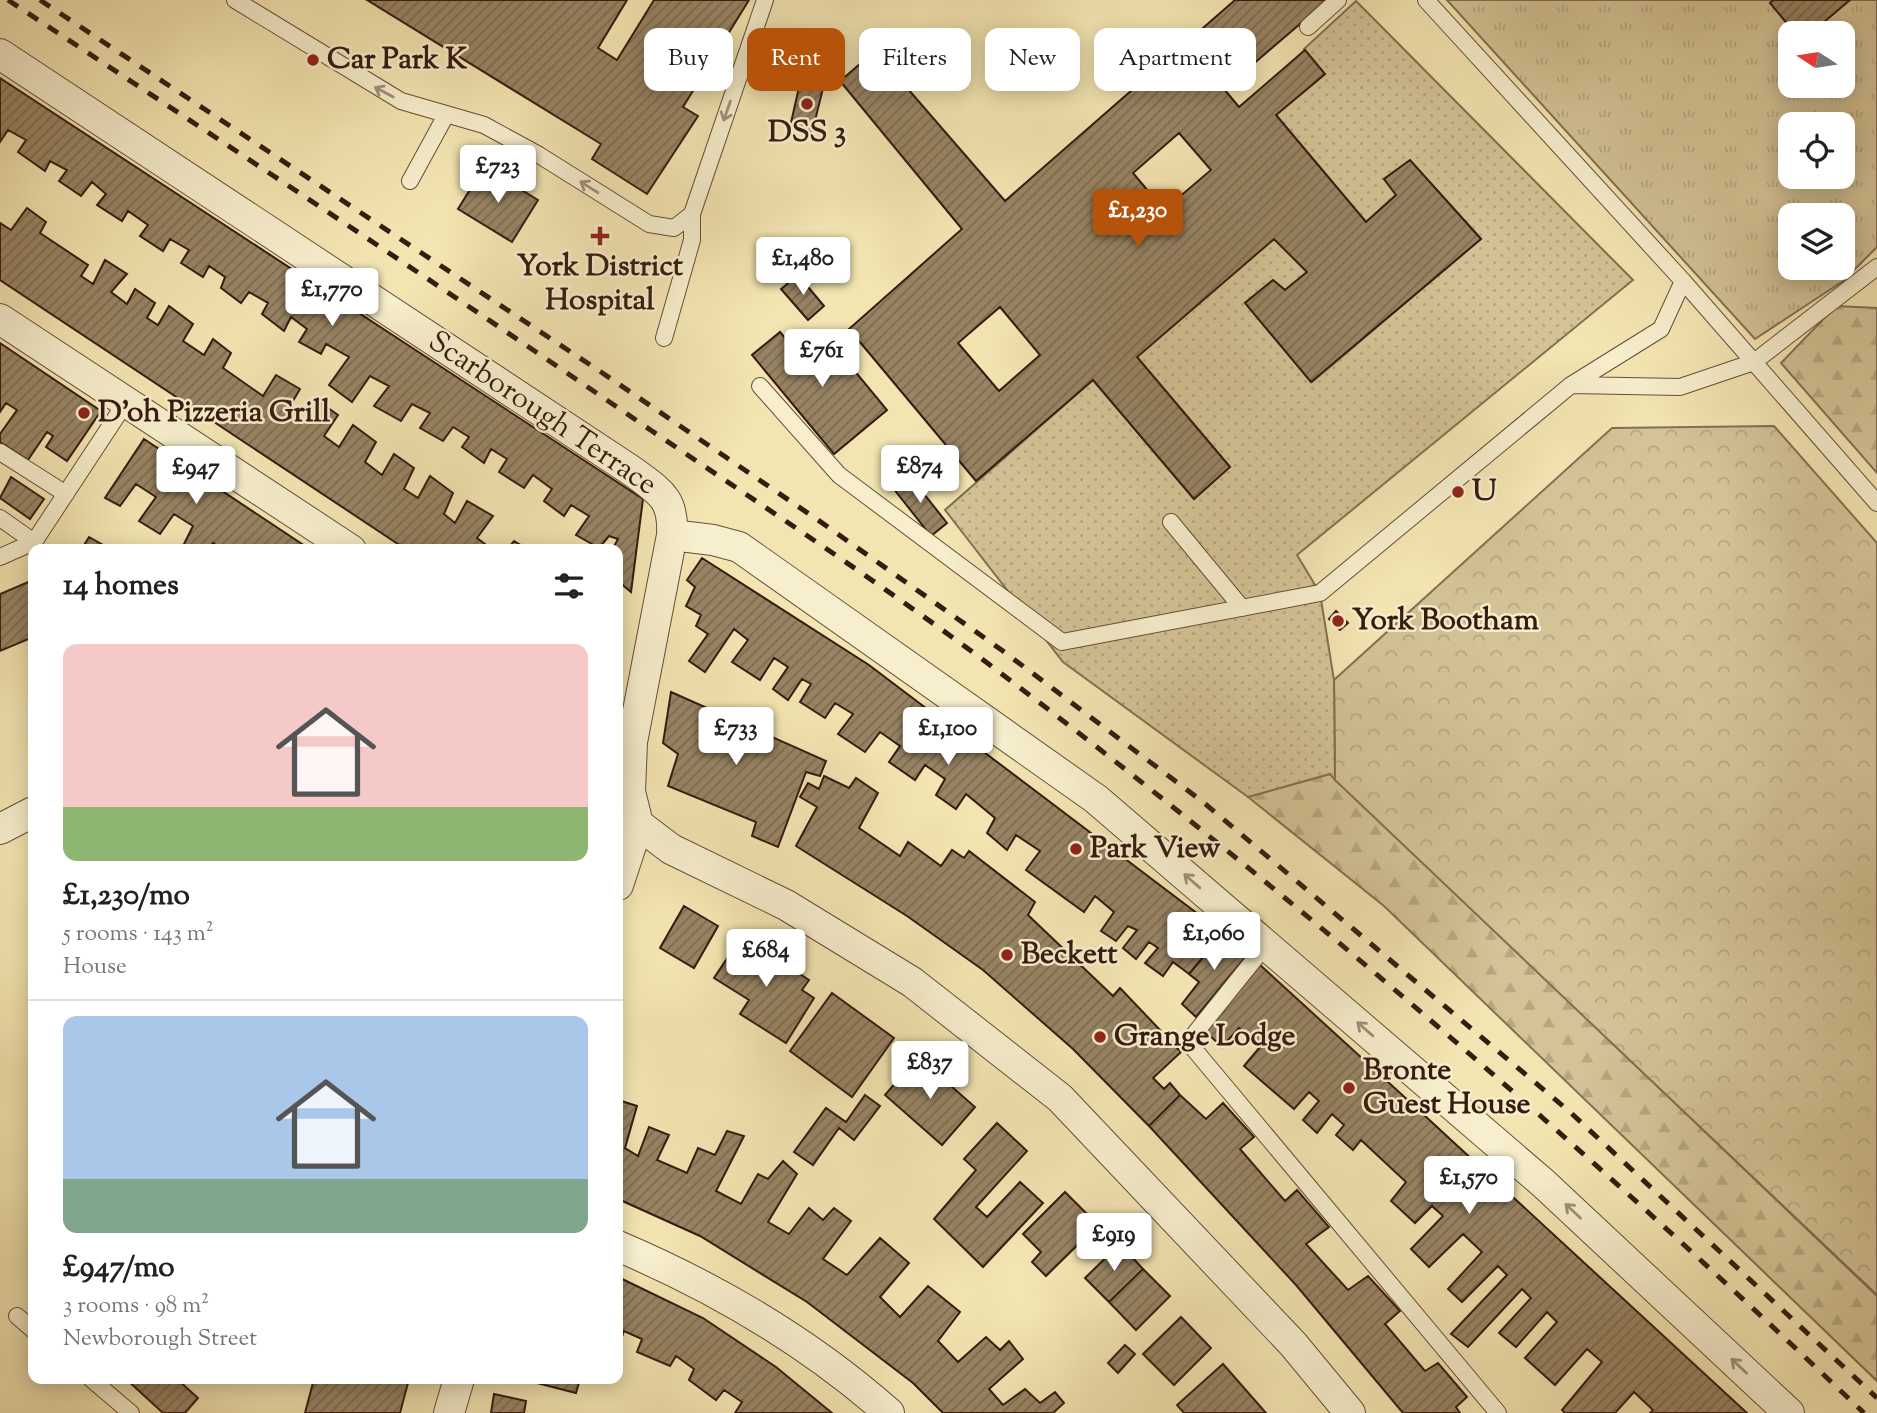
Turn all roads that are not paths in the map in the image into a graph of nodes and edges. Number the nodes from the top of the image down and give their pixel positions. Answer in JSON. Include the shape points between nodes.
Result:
{"nodes":[{"id":1,"x":235,"y":0,"type":"edge"},
{"id":2,"x":765,"y":0,"type":"edge"},
{"id":3,"x":1338,"y":0,"type":"edge"},
{"id":4,"x":1426,"y":0,"type":"edge"},
{"id":5,"x":1308,"y":27,"type":"dead end"},
{"id":6,"x":0,"y":54,"type":"edge"},
{"id":7,"x":446,"y":115,"type":"junction"},
{"id":8,"x":410,"y":181,"type":"dead end"},
{"id":9,"x":692,"y":214,"type":"junction"},
{"id":10,"x":1877,"y":267,"type":"edge"},
{"id":11,"x":1683,"y":281,"type":"junction"},
{"id":12,"x":0,"y":319,"type":"edge"},
{"id":13,"x":664,"y":338,"type":"dead end"},
{"id":14,"x":1754,"y":362,"type":"junction"},
{"id":15,"x":1571,"y":385,"type":"junction"},
{"id":16,"x":760,"y":386,"type":"dead end"},
{"id":17,"x":126,"y":402,"type":"junction"},
{"id":18,"x":0,"y":452,"type":"edge"},
{"id":19,"x":62,"y":500,"type":"junction"},
{"id":20,"x":1877,"y":503,"type":"edge"},
{"id":21,"x":0,"y":518,"type":"edge"},
{"id":22,"x":1171,"y":522,"type":"dead end"},
{"id":23,"x":672,"y":535,"type":"junction"},
{"id":24,"x":34,"y":542,"type":"junction"},
{"id":25,"x":29,"y":544,"type":"edge"},
{"id":26,"x":342,"y":544,"type":"edge"},
{"id":27,"x":28,"y":545,"type":"edge"},
{"id":28,"x":0,"y":557,"type":"edge"},
{"id":29,"x":1242,"y":608,"type":"junction"},
{"id":30,"x":625,"y":733,"type":"edge"},
{"id":31,"x":28,"y":815,"type":"edge"},
{"id":32,"x":638,"y":824,"type":"junction"},
{"id":33,"x":0,"y":829,"type":"edge"},
{"id":34,"x":623,"y":870,"type":"edge"},
{"id":35,"x":1266,"y":944,"type":"junction"},
{"id":36,"x":623,"y":1248,"type":"edge"},
{"id":37,"x":17,"y":1316,"type":"dead end"},
{"id":38,"x":28,"y":1326,"type":"edge"},
{"id":39,"x":97,"y":1384,"type":"edge"},
{"id":40,"x":458,"y":1384,"type":"edge"},
{"id":41,"x":131,"y":1413,"type":"edge"},
{"id":42,"x":449,"y":1413,"type":"edge"},
{"id":43,"x":889,"y":1413,"type":"edge"},
{"id":44,"x":1350,"y":1413,"type":"edge"},
{"id":45,"x":1498,"y":1413,"type":"edge"},
{"id":46,"x":1789,"y":1413,"type":"edge"}],
"edges":[{"from":7,"to":1,"type":"lane","one_way":true,"via":[[401,101]]},
{"from":2,"to":9,"type":"lane","one_way":true},
{"from":3,"to":5,"type":"lane"},
{"from":4,"to":11,"type":"lane"},
{"from":6,"to":23,"type":"street","name":"Scarborough Terrace","via":[[632,471],[663,495],[670,507]]},
{"from":7,"to":8,"type":"lane"},
{"from":9,"to":7,"type":"lane","one_way":true,"via":[[674,228],[649,224],[495,131]]},
{"from":9,"to":13,"type":"lane","via":[[692,240]]},
{"from":10,"to":14,"type":"lane"},
{"from":11,"to":14,"type":"lane"},
{"from":11,"to":15,"type":"lane","via":[[1661,329]]},
{"from":12,"to":17,"type":"street"},
{"from":14,"to":15,"type":"lane","via":[[1680,387]]},
{"from":14,"to":20,"type":"lane"},
{"from":15,"to":29,"type":"lane","via":[[1320,593]]},
{"from":16,"to":29,"type":"lane","via":[[839,475],[1062,642]]},
{"from":17,"to":19,"type":"lane"},
{"from":17,"to":26,"type":"street"},
{"from":18,"to":19,"type":"lane"},
{"from":19,"to":24,"type":"lane"},
{"from":21,"to":24,"type":"lane"},
{"from":22,"to":29,"type":"lane"},
{"from":23,"to":30,"type":"street"},
{"from":35,"to":23,"type":"street","one_way":true,"via":[[1096,799],[739,547]]},
{"from":24,"to":25,"type":"lane"},
{"from":27,"to":28,"type":"lane"},
{"from":30,"to":32,"type":"street"},
{"from":31,"to":33,"type":"street"},
{"from":32,"to":34,"type":"street"},
{"from":32,"to":44,"type":"street","via":[[671,849],[786,905],[912,982],[1060,1098],[1293,1344]]},
{"from":35,"to":45,"type":"lane","via":[[1188,1042]]},
{"from":46,"to":35,"type":"street","one_way":true,"via":[[1543,1183]]},
{"from":36,"to":43,"type":"street","via":[[740,1307],[854,1382]]},
{"from":37,"to":38,"type":"lane"},
{"from":39,"to":41,"type":"lane"},
{"from":40,"to":42,"type":"street"}]}
